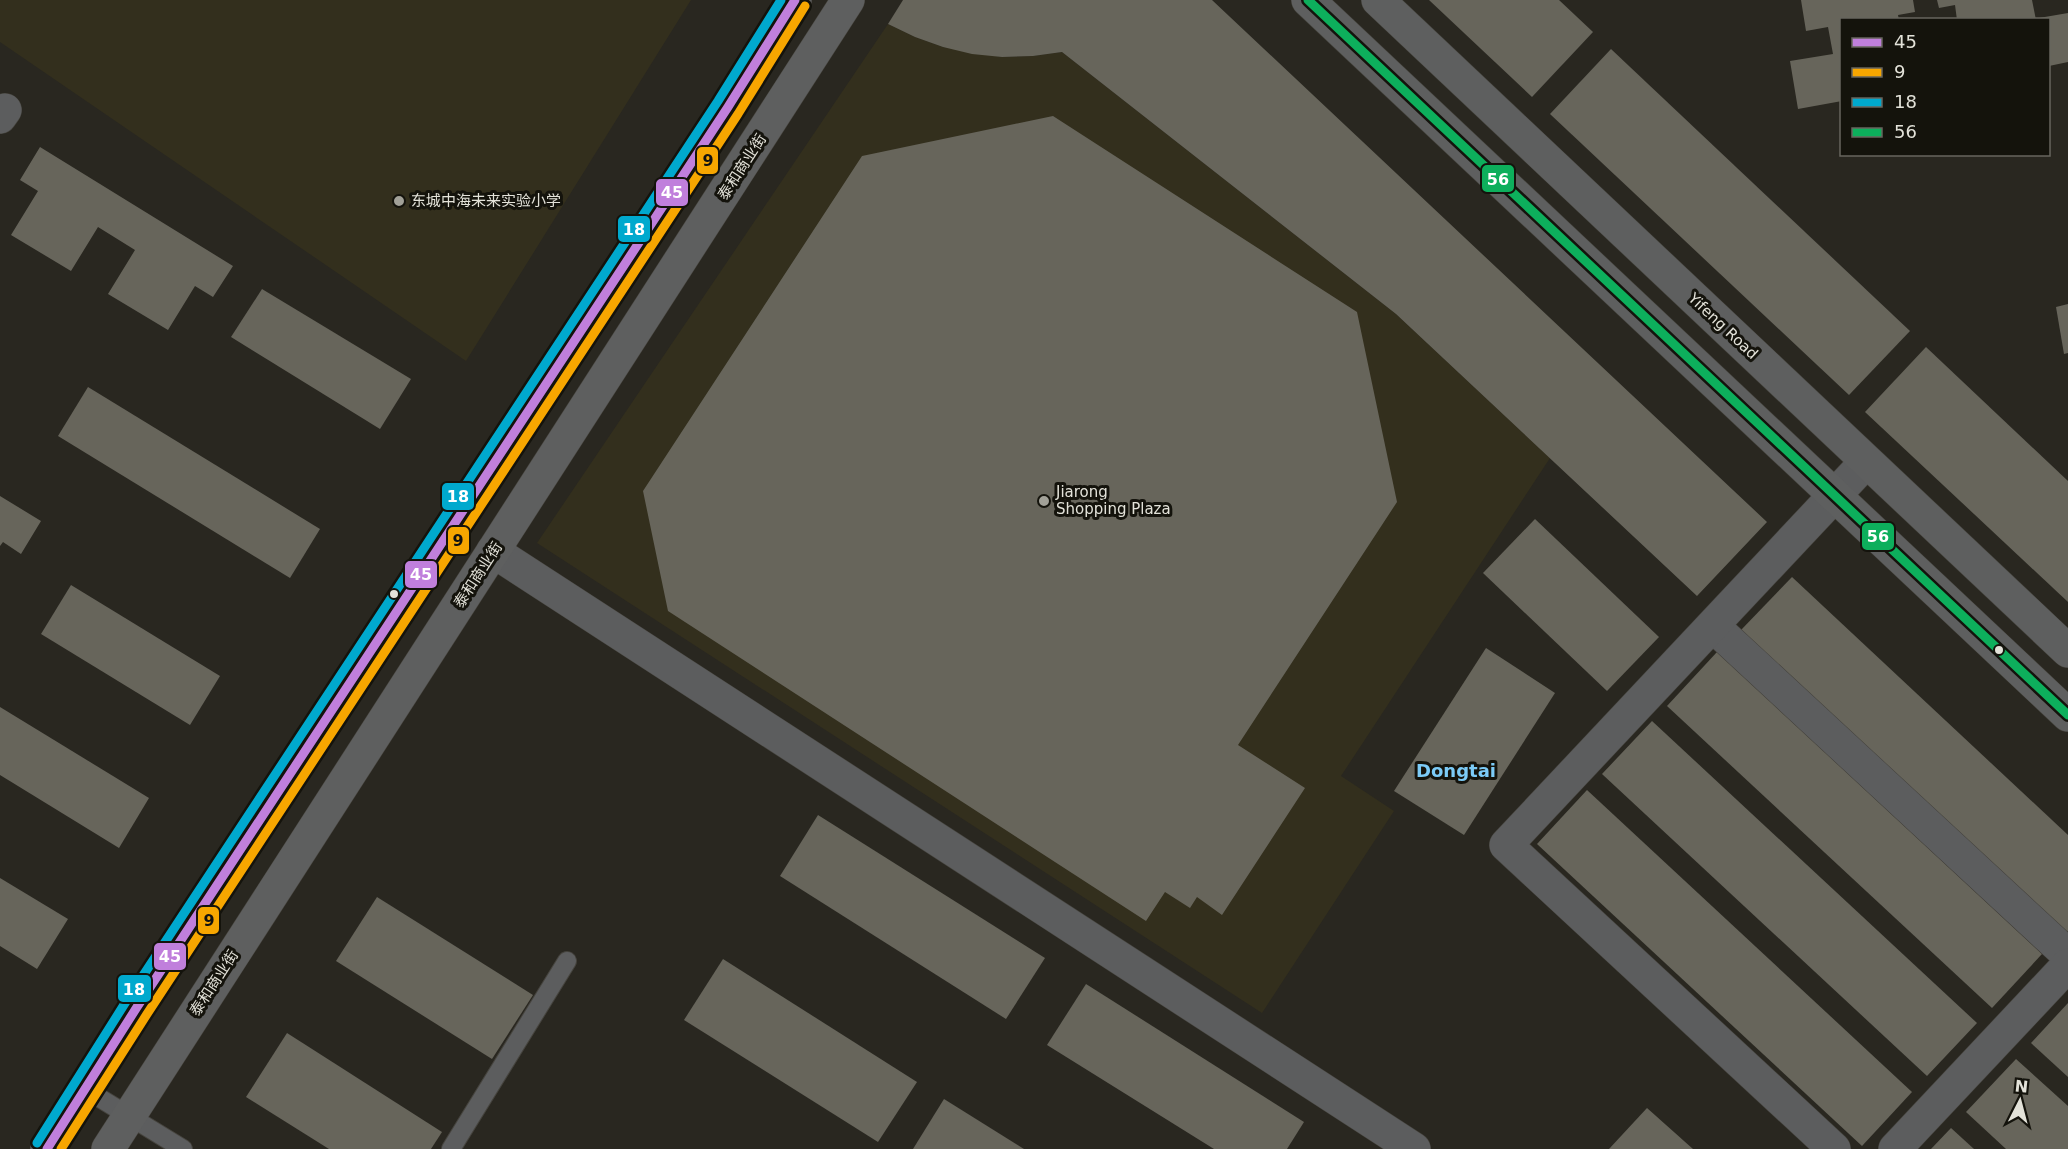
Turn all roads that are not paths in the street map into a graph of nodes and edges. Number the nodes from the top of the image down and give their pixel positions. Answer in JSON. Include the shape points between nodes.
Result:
{"nodes":[{"id":1,"x":795,"y":0,"type":"edge"},
{"id":2,"x":848,"y":0,"type":"edge"},
{"id":3,"x":1308,"y":0,"type":"edge"},
{"id":4,"x":1378,"y":0,"type":"edge"},
{"id":5,"x":1866,"y":462,"type":"junction"},
{"id":6,"x":1834,"y":495,"type":"junction"},
{"id":7,"x":493,"y":551,"type":"junction"},
{"id":8,"x":1713,"y":626,"type":"junction"},
{"id":9,"x":2068,"y":651,"type":"edge"},
{"id":10,"x":2068,"y":715,"type":"edge"},
{"id":11,"x":2068,"y":956,"type":"edge"},
{"id":12,"x":567,"y":961,"type":"dead end"},
{"id":13,"x":2068,"y":965,"type":"edge"},
{"id":14,"x":85,"y":1089,"type":"junction"},
{"id":15,"x":128,"y":1115,"type":"junction"},
{"id":16,"x":51,"y":1148,"type":"edge"},
{"id":17,"x":108,"y":1149,"type":"edge"},
{"id":18,"x":183,"y":1149,"type":"edge"},
{"id":19,"x":451,"y":1149,"type":"edge"},
{"id":20,"x":1414,"y":1149,"type":"edge"},
{"id":21,"x":1834,"y":1149,"type":"edge"},
{"id":22,"x":1895,"y":1149,"type":"edge"}],
"edges":[{"from":1,"to":14,"type":"street"},
{"from":2,"to":7,"type":"street","name":"泰和商业街"},
{"from":3,"to":6,"type":"street"},
{"from":4,"to":5,"type":"street","name":"Yifeng Road"},
{"from":5,"to":6,"type":"street"},
{"from":5,"to":9,"type":"street","name":"Yifeng Road"},
{"from":6,"to":8,"type":"street"},
{"from":6,"to":10,"type":"street"},
{"from":7,"to":15,"type":"street","name":"泰和商业街"},
{"from":7,"to":20,"type":"street"},
{"from":8,"to":11,"type":"street"},
{"from":8,"to":21,"type":"street","via":[[1506,845]]},
{"from":12,"to":19,"type":"lane"},
{"from":13,"to":22,"type":"street"},
{"from":14,"to":15,"type":"lane"},
{"from":14,"to":16,"type":"street"},
{"from":15,"to":17,"type":"street","name":"泰和商业街"},
{"from":15,"to":18,"type":"lane"}]}
